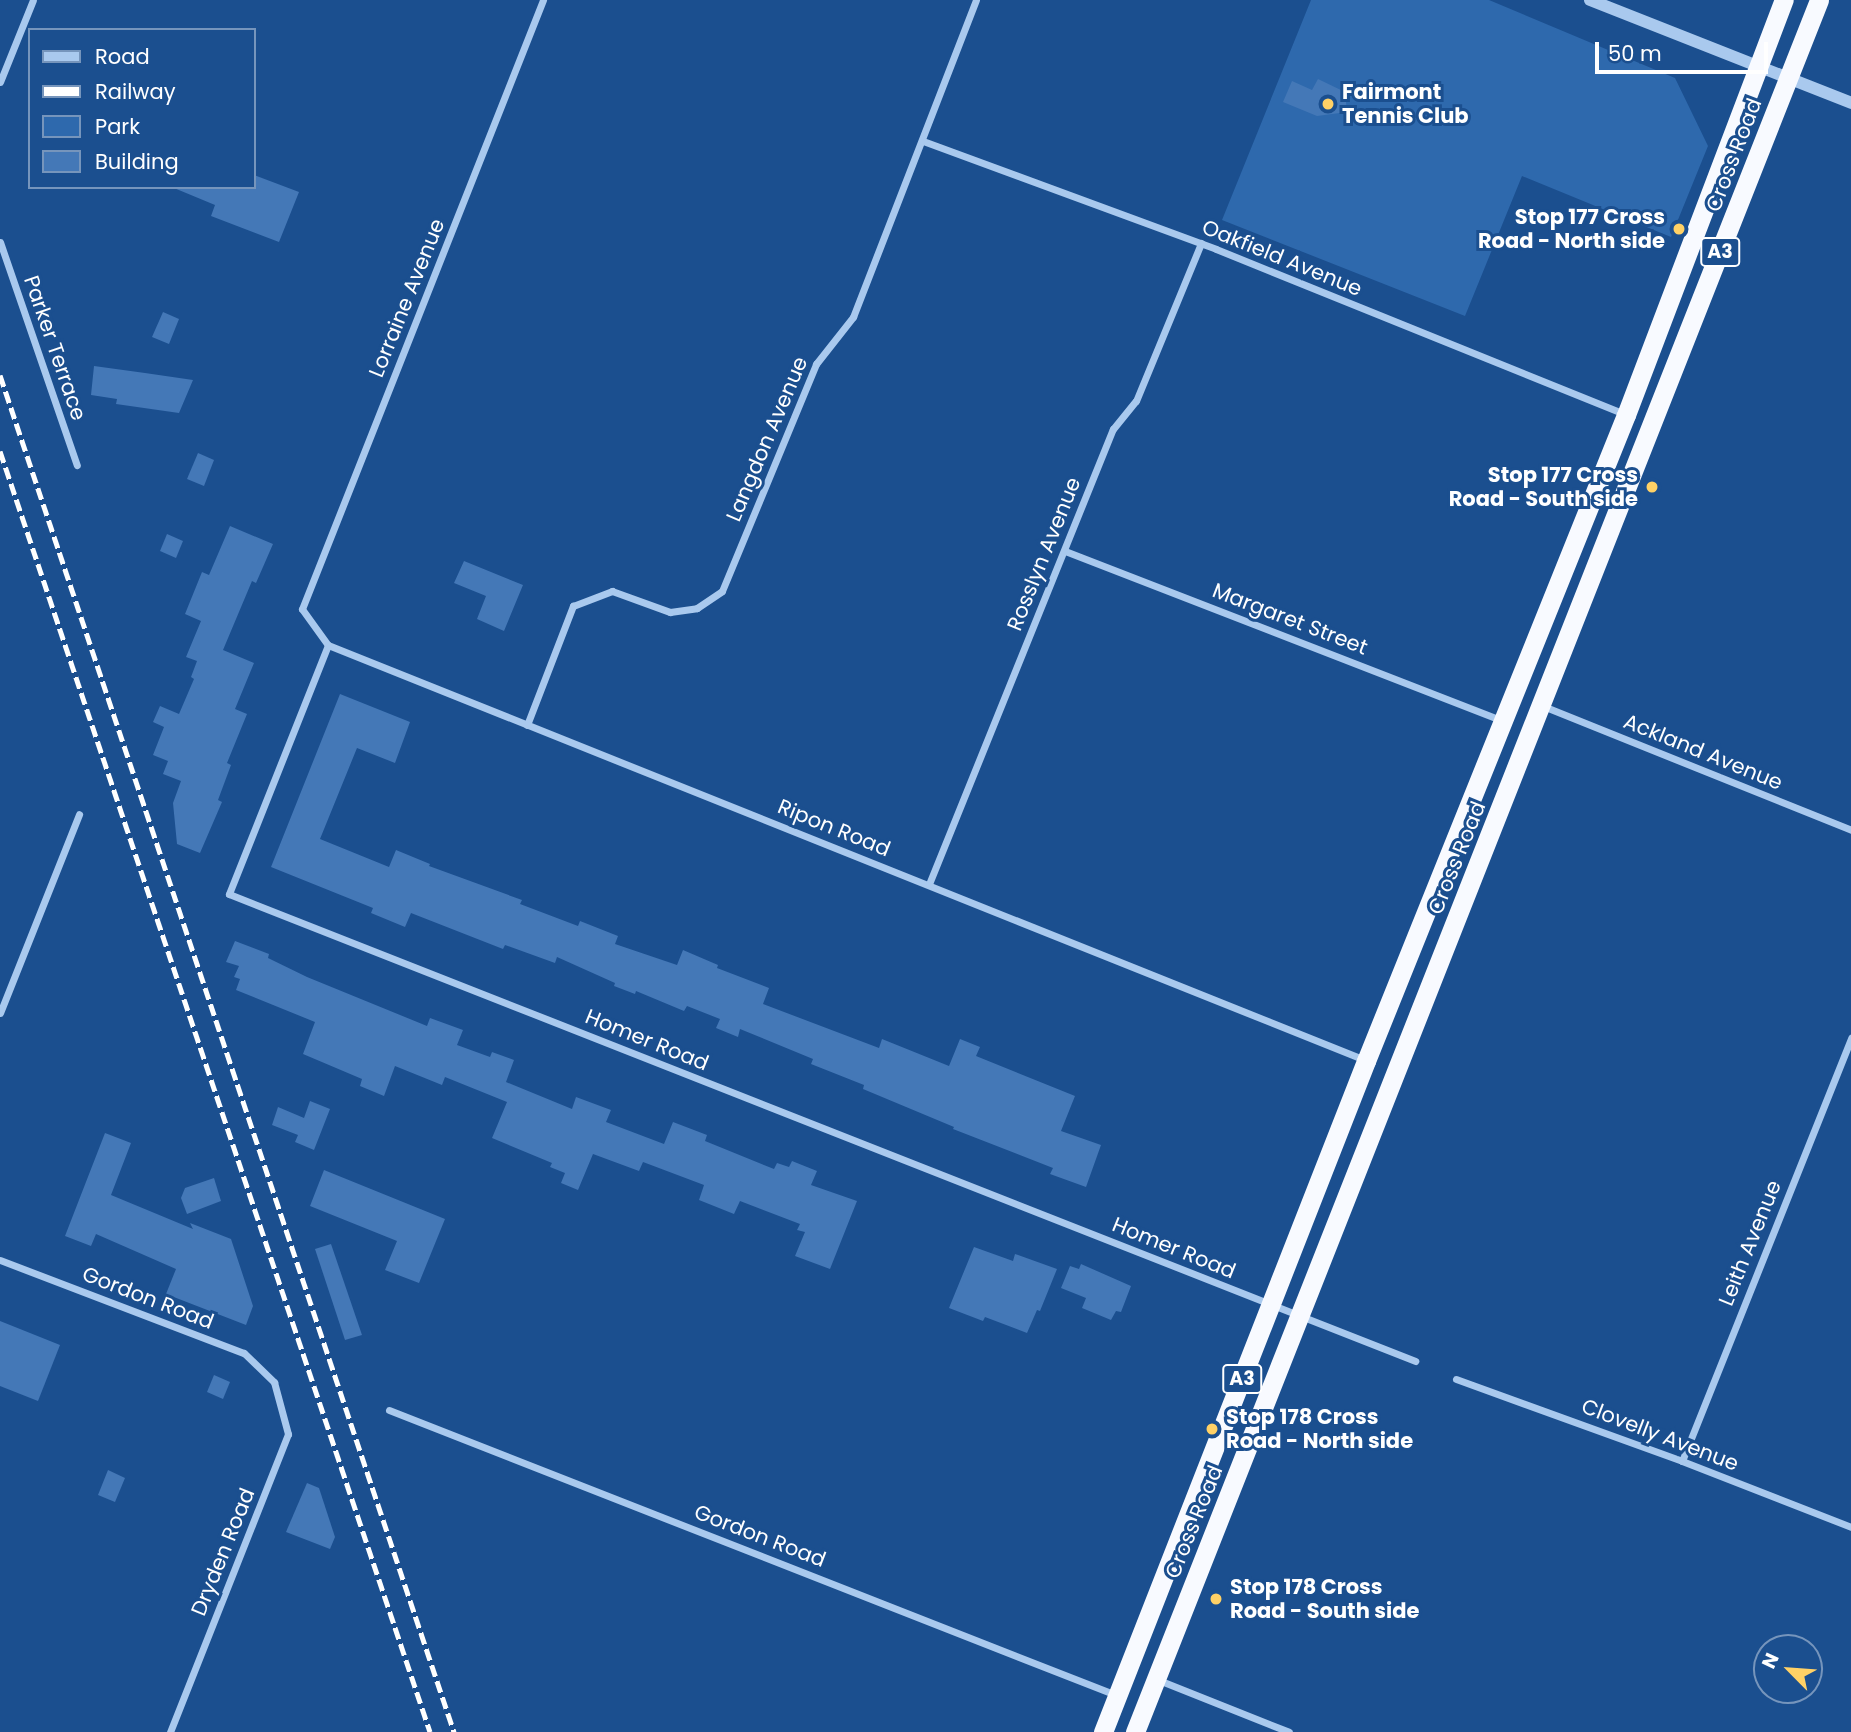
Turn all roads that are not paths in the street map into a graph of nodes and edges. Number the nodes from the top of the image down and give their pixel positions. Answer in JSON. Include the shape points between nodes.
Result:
{"nodes":[{"id":1,"x":33,"y":0,"type":"edge"},
{"id":2,"x":543,"y":0,"type":"edge"},
{"id":3,"x":976,"y":0,"type":"edge"},
{"id":4,"x":1590,"y":0,"type":"edge"},
{"id":5,"x":1784,"y":0,"type":"edge"},
{"id":6,"x":1819,"y":0,"type":"edge"},
{"id":7,"x":1758,"y":67,"type":"junction"},
{"id":8,"x":1789,"y":79,"type":"junction"},
{"id":9,"x":0,"y":82,"type":"edge"},
{"id":10,"x":1851,"y":103,"type":"edge"},
{"id":11,"x":923,"y":141,"type":"junction"},
{"id":12,"x":0,"y":242,"type":"edge"},
{"id":13,"x":1201,"y":243,"type":"junction"},
{"id":14,"x":1626,"y":415,"type":"junction"},
{"id":15,"x":1652,"y":426,"type":"junction"},
{"id":16,"x":77,"y":465,"type":"dead end"},
{"id":17,"x":1065,"y":551,"type":"junction"},
{"id":18,"x":328,"y":645,"type":"junction"},
{"id":19,"x":1521,"y":675,"type":"junction"},
{"id":20,"x":1542,"y":706,"type":"junction"},
{"id":21,"x":1502,"y":721,"type":"junction"},
{"id":22,"x":527,"y":724,"type":"junction"},
{"id":23,"x":1521,"y":758,"type":"junction"},
{"id":24,"x":79,"y":814,"type":"dead end"},
{"id":25,"x":1851,"y":830,"type":"edge"},
{"id":26,"x":929,"y":884,"type":"junction"},
{"id":27,"x":0,"y":1013,"type":"edge"},
{"id":28,"x":1851,"y":1038,"type":"edge"},
{"id":29,"x":1366,"y":1061,"type":"junction"},
{"id":30,"x":1397,"y":1073,"type":"junction"},
{"id":31,"x":0,"y":1260,"type":"edge"},
{"id":32,"x":1271,"y":1305,"type":"junction"},
{"id":33,"x":1301,"y":1317,"type":"junction"},
{"id":34,"x":1415,"y":1361,"type":"dead end"},
{"id":35,"x":1456,"y":1379,"type":"dead end"},
{"id":36,"x":274,"y":1382,"type":"joint"},
{"id":37,"x":389,"y":1410,"type":"dead end"},
{"id":38,"x":1682,"y":1461,"type":"junction"},
{"id":39,"x":1851,"y":1527,"type":"edge"},
{"id":40,"x":1156,"y":1679,"type":"junction"},
{"id":41,"x":1117,"y":1696,"type":"junction"},
{"id":42,"x":170,"y":1732,"type":"edge"},
{"id":43,"x":1102,"y":1732,"type":"edge"},
{"id":44,"x":1135,"y":1732,"type":"edge"},
{"id":45,"x":1289,"y":1732,"type":"edge"}],
"edges":[{"from":1,"to":9,"type":"street"},
{"from":2,"to":18,"type":"street","name":"Lorraine Avenue","via":[[302,610]]},
{"from":3,"to":11,"type":"street","name":"Langdon Avenue"},
{"from":4,"to":7,"type":"street"},
{"from":5,"to":7,"type":"highway","name":"Cross Road","number":"A3"},
{"from":6,"to":8,"type":"highway","name":"Cross Road","number":"A3"},
{"from":7,"to":8,"type":"street"},
{"from":7,"to":14,"type":"highway","name":"Cross Road","number":"A3"},
{"from":8,"to":10,"type":"street"},
{"from":8,"to":15,"type":"highway","name":"Cross Road","number":"A3"},
{"from":11,"to":13,"type":"street","name":"Oakfield Avenue"},
{"from":11,"to":22,"type":"street","name":"Langdon Avenue","via":[[853,317],[816,364],[722,591],[698,608],[670,612],[612,591],[573,606]]},
{"from":12,"to":16,"type":"street","name":"Parker Terrace"},
{"from":13,"to":14,"type":"street","name":"Oakfield Avenue"},
{"from":13,"to":17,"type":"street","name":"Rosslyn Avenue","via":[[1136,401],[1113,429]]},
{"from":14,"to":15,"type":"highway"},
{"from":14,"to":19,"type":"highway","name":"Cross Road","number":"A3"},
{"from":15,"to":20,"type":"highway","name":"Cross Road","number":"A3"},
{"from":17,"to":21,"type":"street","name":"Margaret Street"},
{"from":17,"to":26,"type":"street","name":"Rosslyn Avenue"},
{"from":18,"to":22,"type":"street","name":"Ripon Road"},
{"from":18,"to":32,"type":"street","name":"Homer Road","via":[[229,894]]},
{"from":19,"to":20,"type":"highway"},
{"from":19,"to":21,"type":"highway","name":"Cross Road","number":"A3"},
{"from":20,"to":21,"type":"highway"},
{"from":20,"to":23,"type":"highway","name":"Cross Road","number":"A3"},
{"from":20,"to":25,"type":"street","name":"Ackland Avenue"},
{"from":21,"to":23,"type":"highway"},
{"from":21,"to":29,"type":"highway","name":"Cross Road","number":"A3"},
{"from":22,"to":26,"type":"street","name":"Ripon Road"},
{"from":23,"to":30,"type":"highway","name":"Cross Road","number":"A3"},
{"from":24,"to":27,"type":"street"},
{"from":26,"to":29,"type":"street","name":"Ripon Road"},
{"from":28,"to":38,"type":"street","name":"Leith Avenue"},
{"from":29,"to":30,"type":"highway"},
{"from":29,"to":32,"type":"highway","name":"Cross Road","number":"A3"},
{"from":30,"to":33,"type":"highway","name":"Cross Road","number":"A3"},
{"from":31,"to":36,"type":"street","name":"Gordon Road","via":[[244,1353]]},
{"from":32,"to":33,"type":"street","name":"Homer Road"},
{"from":32,"to":41,"type":"highway","name":"Cross Road","number":"A3"},
{"from":33,"to":34,"type":"street"},
{"from":33,"to":40,"type":"highway","name":"Cross Road","number":"A3"},
{"from":35,"to":38,"type":"street","name":"Clovelly Avenue"},
{"from":36,"to":42,"type":"street","name":"Dryden Road","via":[[288,1434]]},
{"from":37,"to":41,"type":"street","name":"Gordon Road"},
{"from":38,"to":39,"type":"street","name":"Clovelly Avenue"},
{"from":40,"to":41,"type":"highway"},
{"from":40,"to":44,"type":"highway","name":"Cross Road","number":"A3"},
{"from":40,"to":45,"type":"street"},
{"from":41,"to":43,"type":"highway","name":"Cross Road","number":"A3"}]}
